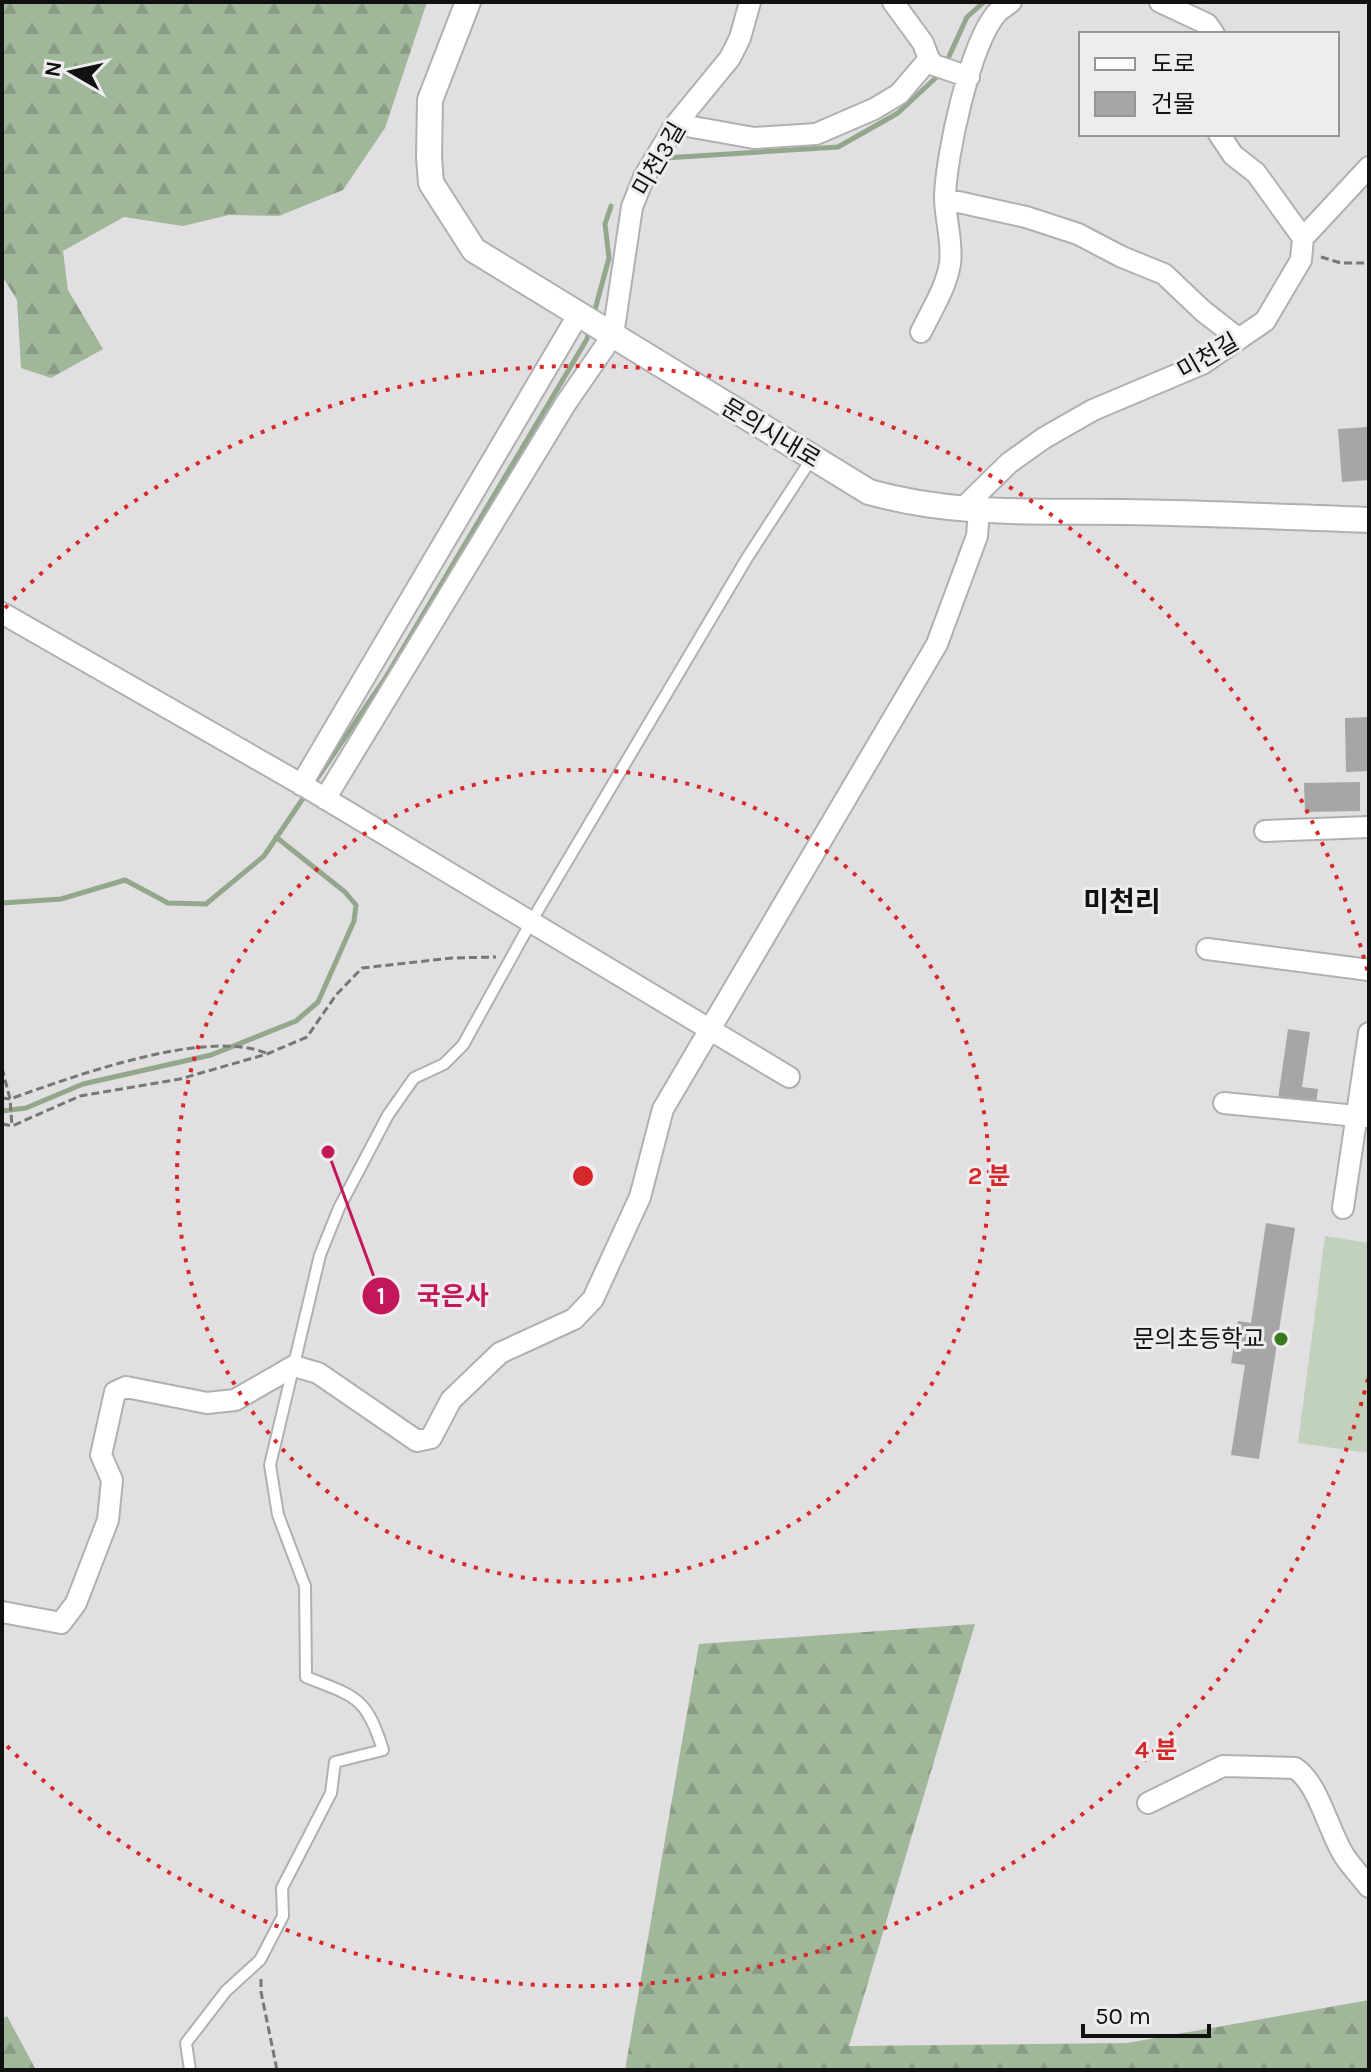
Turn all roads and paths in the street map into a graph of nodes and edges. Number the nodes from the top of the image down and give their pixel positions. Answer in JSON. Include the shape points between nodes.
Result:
{"nodes":[{"id":1,"x":468,"y":2,"type":"edge"},
{"id":2,"x":750,"y":2,"type":"edge"},
{"id":3,"x":893,"y":2,"type":"edge"},
{"id":4,"x":1011,"y":2,"type":"edge"},
{"id":5,"x":1160,"y":2,"type":"edge"},
{"id":6,"x":1213,"y":32,"type":"edge"},
{"id":7,"x":931,"y":62,"type":"junction"},
{"id":8,"x":964,"y":75,"type":"junction"},
{"id":9,"x":676,"y":124,"type":"junction"},
{"id":10,"x":1220,"y":136,"type":"edge"},
{"id":11,"x":1369,"y":167,"type":"edge"},
{"id":12,"x":945,"y":199,"type":"junction"},
{"id":13,"x":1303,"y":238,"type":"junction"},
{"id":14,"x":1320,"y":257,"type":"dead end"},
{"id":15,"x":1369,"y":263,"type":"edge"},
{"id":16,"x":594,"y":325,"type":"junction"},
{"id":17,"x":921,"y":332,"type":"dead end"},
{"id":18,"x":1239,"y":339,"type":"junction"},
{"id":19,"x":812,"y":458,"type":"junction"},
{"id":20,"x":970,"y":510,"type":"junction"},
{"id":21,"x":1369,"y":520,"type":"edge"},
{"id":22,"x":2,"y":613,"type":"edge"},
{"id":23,"x":313,"y":792,"type":"junction"},
{"id":24,"x":1369,"y":827,"type":"edge"},
{"id":25,"x":1265,"y":831,"type":"dead end"},
{"id":26,"x":531,"y":922,"type":"junction"},
{"id":27,"x":1207,"y":949,"type":"dead end"},
{"id":28,"x":511,"y":957,"type":"junction"},
{"id":29,"x":1369,"y":970,"type":"edge"},
{"id":30,"x":710,"y":1030,"type":"junction"},
{"id":31,"x":1369,"y":1033,"type":"edge"},
{"id":32,"x":267,"y":1054,"type":"junction"},
{"id":33,"x":2,"y":1068,"type":"edge"},
{"id":34,"x":789,"y":1077,"type":"dead end"},
{"id":35,"x":2,"y":1098,"type":"edge"},
{"id":36,"x":10,"y":1101,"type":"junction"},
{"id":37,"x":1224,"y":1103,"type":"dead end"},
{"id":38,"x":1363,"y":1116,"type":"edge"},
{"id":39,"x":2,"y":1124,"type":"edge"},
{"id":40,"x":12,"y":1126,"type":"junction"},
{"id":41,"x":1343,"y":1208,"type":"dead end"},
{"id":42,"x":294,"y":1366,"type":"junction"},
{"id":43,"x":2,"y":1612,"type":"edge"},
{"id":44,"x":1148,"y":1803,"type":"dead end"},
{"id":45,"x":1369,"y":1887,"type":"edge"},
{"id":46,"x":254,"y":1965,"type":"junction"},
{"id":47,"x":190,"y":2070,"type":"edge"},
{"id":48,"x":277,"y":2070,"type":"edge"}],
"edges":[{"from":1,"to":16,"type":"street","name":"문의시내로","via":[[430,100],[431,183],[474,250]]},
{"from":2,"to":9,"type":"street","name":"미천3길","via":[[730,58]]},
{"from":3,"to":7,"type":"street"},
{"from":4,"to":8,"type":"street","via":[[996,14]]},
{"from":5,"to":6,"type":"street","via":[[1207,24]]},
{"from":7,"to":8,"type":"street"},
{"from":7,"to":9,"type":"street","via":[[899,94],[816,134],[754,138]]},
{"from":8,"to":12,"type":"street"},
{"from":9,"to":16,"type":"street","name":"미천3길","via":[[644,177]]},
{"from":10,"to":13,"type":"street","via":[[1233,155],[1256,173]]},
{"from":11,"to":13,"type":"street"},
{"from":12,"to":17,"type":"street","via":[[950,267]]},
{"from":12,"to":18,"type":"street","via":[[1078,234],[1152,268]]},
{"from":13,"to":18,"type":"street","name":"미천길","via":[[1301,260],[1289,285],[1265,321]]},
{"from":14,"to":15,"type":"path"},
{"from":16,"to":19,"type":"street","name":"문의시내로"},
{"from":16,"to":23,"type":"street"},
{"from":16,"to":23,"type":"street","via":[[566,403]]},
{"from":18,"to":20,"type":"street","name":"미천길","via":[[1202,364],[1093,410],[1044,438],[1009,463]]},
{"from":19,"to":20,"type":"street","name":"문의시내로","via":[[869,492]]},
{"from":19,"to":26,"type":"lane"},
{"from":20,"to":21,"type":"street","name":"문의시내로"},
{"from":20,"to":30,"type":"street","via":[[977,536],[937,644]]},
{"from":22,"to":23,"type":"street"},
{"from":23,"to":26,"type":"street"},
{"from":24,"to":25,"type":"street"},
{"from":26,"to":28,"type":"lane"},
{"from":26,"to":30,"type":"street"},
{"from":27,"to":29,"type":"street"},
{"from":28,"to":32,"type":"path","via":[[362,968],[307,1037]]},
{"from":28,"to":42,"type":"lane","via":[[463,1045],[444,1064],[414,1078],[388,1115],[320,1255]]},
{"from":30,"to":34,"type":"street"},
{"from":30,"to":42,"type":"street","via":[[663,1109],[640,1197],[593,1299],[574,1319],[500,1353],[451,1400],[431,1438],[417,1441],[318,1373]]},
{"from":31,"to":38,"type":"street"},
{"from":32,"to":36,"type":"path","via":[[250,1047],[202,1046],[105,1067]]},
{"from":32,"to":40,"type":"path","via":[[180,1079],[80,1096]]},
{"from":33,"to":36,"type":"path"},
{"from":35,"to":36,"type":"path"},
{"from":36,"to":40,"type":"path"},
{"from":37,"to":38,"type":"street"},
{"from":38,"to":41,"type":"street"},
{"from":39,"to":40,"type":"path"},
{"from":42,"to":43,"type":"street","via":[[235,1400],[207,1403],[126,1387],[115,1392],[101,1455],[112,1480],[108,1520],[76,1603],[61,1623]]},
{"from":42,"to":46,"type":"lane","via":[[270,1465],[278,1515],[305,1586],[306,1677],[355,1697],[374,1720],[383,1750],[335,1762],[331,1793],[282,1888],[283,1916]]},
{"from":44,"to":45,"type":"street","via":[[1223,1766],[1295,1768],[1313,1786],[1345,1857]]},
{"from":46,"to":47,"type":"lane","via":[[226,1991],[186,2043]]},
{"from":46,"to":48,"type":"path"}]}
